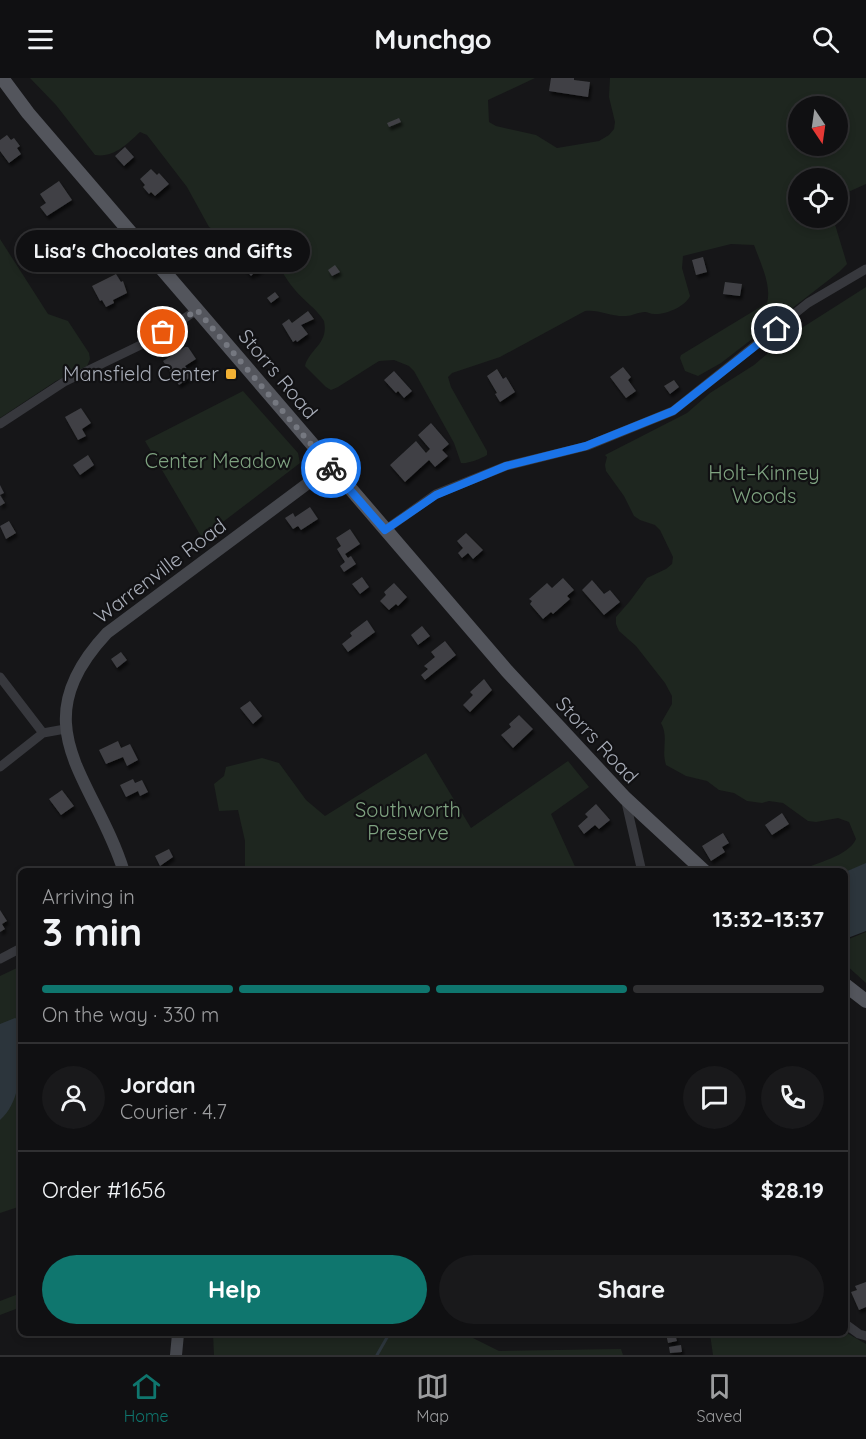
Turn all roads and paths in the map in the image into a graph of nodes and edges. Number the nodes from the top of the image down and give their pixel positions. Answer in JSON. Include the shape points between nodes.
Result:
{"nodes":[{"id":1,"x":2,"y":78,"type":"edge"},
{"id":2,"x":866,"y":269,"type":"edge"},
{"id":3,"x":197,"y":310,"type":"junction"},
{"id":4,"x":0,"y":424,"type":"edge"},
{"id":5,"x":328,"y":464,"type":"junction"},
{"id":6,"x":385,"y":530,"type":"junction"},
{"id":7,"x":0,"y":677,"type":"edge"},
{"id":8,"x":65,"y":729,"type":"junction"},
{"id":9,"x":43,"y":733,"type":"junction"},
{"id":10,"x":0,"y":767,"type":"edge"},
{"id":11,"x":625,"y":798,"type":"junction"},
{"id":12,"x":123,"y":868,"type":"edge"},
{"id":13,"x":641,"y":868,"type":"edge"},
{"id":14,"x":701,"y":868,"type":"edge"},
{"id":15,"x":18,"y":950,"type":"edge"},
{"id":16,"x":0,"y":959,"type":"edge"},
{"id":17,"x":848,"y":987,"type":"edge"},
{"id":18,"x":866,"y":1001,"type":"edge"},
{"id":19,"x":848,"y":1326,"type":"edge"},
{"id":20,"x":178,"y":1336,"type":"edge"},
{"id":21,"x":866,"y":1336,"type":"edge"},
{"id":22,"x":176,"y":1355,"type":"edge"}],
"edges":[{"from":1,"to":3,"type":"main road","name":"Storrs Road"},
{"from":2,"to":6,"type":"street","via":[[808,303],[673,411],[586,446],[506,466],[436,495]]},
{"from":3,"to":4,"type":"street","via":[[151,340],[64,382]]},
{"from":3,"to":5,"type":"main road","name":"Storrs Road"},
{"from":5,"to":6,"type":"main road","name":"Storrs Road"},
{"from":5,"to":8,"type":"main road","name":"Warrenville Road","via":[[315,478],[107,633],[78,673],[67,706]]},
{"from":6,"to":11,"type":"main road","name":"Storrs Road","via":[[507,671]]},
{"from":7,"to":9,"type":"street"},
{"from":8,"to":9,"type":"street"},
{"from":8,"to":12,"type":"main road","name":"Warrenville Road","via":[[78,772],[109,831]]},
{"from":9,"to":10,"type":"street"},
{"from":11,"to":13,"type":"street"},
{"from":11,"to":14,"type":"main road","name":"Storrs Road"},
{"from":15,"to":16,"type":"street"},
{"from":17,"to":18,"type":"main road"},
{"from":19,"to":21,"type":"street"},
{"from":20,"to":22,"type":"main road"}]}
